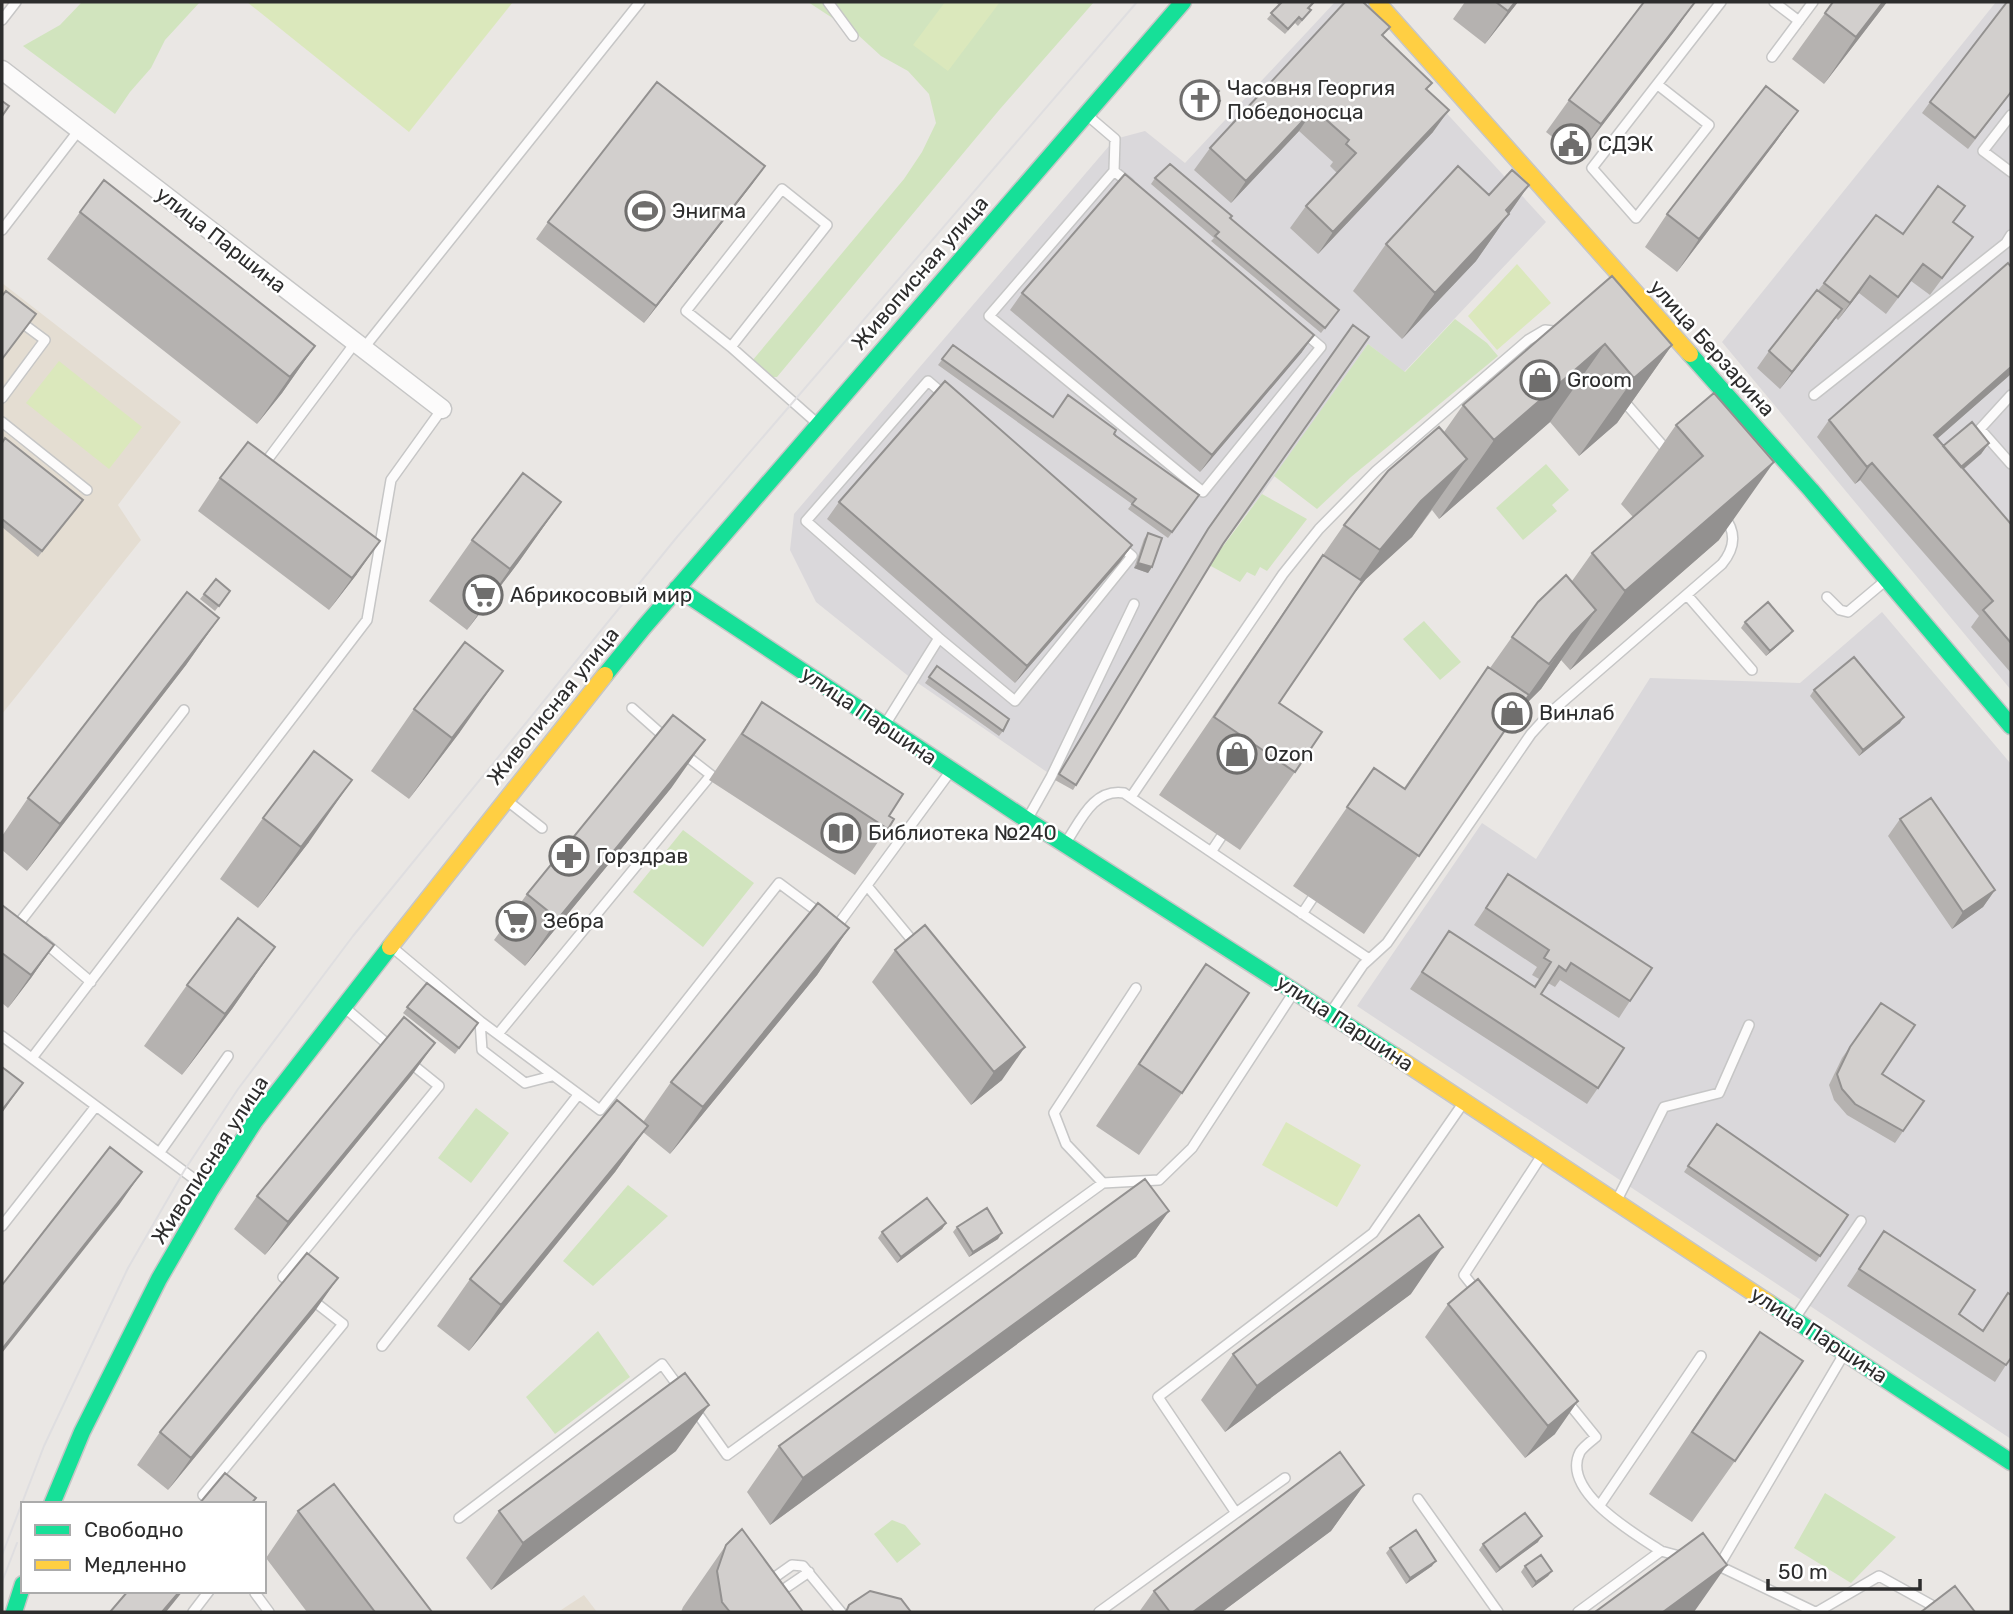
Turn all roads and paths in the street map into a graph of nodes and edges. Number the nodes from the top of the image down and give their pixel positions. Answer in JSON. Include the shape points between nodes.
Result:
{"nodes":[{"id":1,"x":16,"y":2,"type":"edge"},
{"id":2,"x":640,"y":2,"type":"edge"},
{"id":3,"x":828,"y":2,"type":"edge"},
{"id":4,"x":1183,"y":2,"type":"edge"},
{"id":5,"x":1377,"y":2,"type":"edge"},
{"id":6,"x":1721,"y":2,"type":"edge"},
{"id":7,"x":1774,"y":2,"type":"edge"},
{"id":8,"x":1813,"y":2,"type":"edge"},
{"id":9,"x":2,"y":20,"type":"edge"},
{"id":10,"x":1798,"y":21,"type":"junction"},
{"id":11,"x":853,"y":36,"type":"dead end"},
{"id":12,"x":1772,"y":57,"type":"dead end"},
{"id":13,"x":2,"y":70,"type":"edge"},
{"id":14,"x":1658,"y":85,"type":"junction"},
{"id":15,"x":1086,"y":114,"type":"junction"},
{"id":16,"x":2011,"y":115,"type":"edge"},
{"id":17,"x":79,"y":130,"type":"junction"},
{"id":18,"x":1114,"y":171,"type":"junction"},
{"id":19,"x":2011,"y":172,"type":"edge"},
{"id":20,"x":1135,"y":188,"type":"edge"},
{"id":21,"x":2,"y":230,"type":"edge"},
{"id":22,"x":2011,"y":235,"type":"edge"},
{"id":23,"x":2,"y":308,"type":"edge"},
{"id":24,"x":1290,"y":320,"type":"edge"},
{"id":25,"x":1567,"y":335,"type":"edge"},
{"id":26,"x":359,"y":346,"type":"junction"},
{"id":27,"x":731,"y":346,"type":"junction"},
{"id":28,"x":1614,"y":390,"type":"edge"},
{"id":29,"x":1814,"y":395,"type":"dead end"},
{"id":30,"x":2011,"y":395,"type":"edge"},
{"id":31,"x":2,"y":398,"type":"edge"},
{"id":32,"x":442,"y":409,"type":"joint"},
{"id":33,"x":2,"y":422,"type":"edge"},
{"id":34,"x":818,"y":424,"type":"junction"},
{"id":35,"x":1674,"y":458,"type":"edge"},
{"id":36,"x":2011,"y":464,"type":"edge"},
{"id":37,"x":254,"y":478,"type":"edge"},
{"id":38,"x":87,"y":490,"type":"dead end"},
{"id":39,"x":1718,"y":509,"type":"edge"},
{"id":40,"x":367,"y":565,"type":"edge"},
{"id":41,"x":375,"y":571,"type":"junction"},
{"id":42,"x":1887,"y":580,"type":"junction"},
{"id":43,"x":677,"y":587,"type":"junction"},
{"id":44,"x":1687,"y":595,"type":"junction"},
{"id":45,"x":1827,"y":597,"type":"dead end"},
{"id":46,"x":1134,"y":604,"type":"dead end"},
{"id":47,"x":939,"y":638,"type":"junction"},
{"id":48,"x":1752,"y":670,"type":"dead end"},
{"id":49,"x":632,"y":708,"type":"dead end"},
{"id":50,"x":184,"y":710,"type":"dead end"},
{"id":51,"x":884,"y":726,"type":"junction"},
{"id":52,"x":2011,"y":726,"type":"edge"},
{"id":53,"x":951,"y":770,"type":"junction"},
{"id":54,"x":1131,"y":797,"type":"junction"},
{"id":55,"x":505,"y":799,"type":"junction"},
{"id":56,"x":1027,"y":820,"type":"junction"},
{"id":57,"x":542,"y":828,"type":"dead end"},
{"id":58,"x":1221,"y":837,"type":"dead end"},
{"id":59,"x":1065,"y":845,"type":"junction"},
{"id":60,"x":1211,"y":852,"type":"junction"},
{"id":61,"x":868,"y":887,"type":"junction"},
{"id":62,"x":1312,"y":899,"type":"dead end"},
{"id":63,"x":11,"y":914,"type":"edge"},
{"id":64,"x":1302,"y":914,"type":"junction"},
{"id":65,"x":28,"y":928,"type":"junction"},
{"id":66,"x":392,"y":947,"type":"junction"},
{"id":67,"x":923,"y":954,"type":"edge"},
{"id":68,"x":1369,"y":959,"type":"junction"},
{"id":69,"x":91,"y":982,"type":"junction"},
{"id":70,"x":1136,"y":988,"type":"dead end"},
{"id":71,"x":1295,"y":990,"type":"junction"},
{"id":72,"x":344,"y":1007,"type":"junction"},
{"id":73,"x":1330,"y":1013,"type":"junction"},
{"id":74,"x":481,"y":1021,"type":"junction"},
{"id":75,"x":1749,"y":1025,"type":"dead end"},
{"id":76,"x":498,"y":1034,"type":"junction"},
{"id":77,"x":2,"y":1035,"type":"edge"},
{"id":78,"x":228,"y":1056,"type":"edge"},
{"id":79,"x":32,"y":1058,"type":"junction"},
{"id":80,"x":552,"y":1076,"type":"junction"},
{"id":81,"x":578,"y":1095,"type":"junction"},
{"id":82,"x":1464,"y":1101,"type":"junction"},
{"id":83,"x":96,"y":1106,"type":"junction"},
{"id":84,"x":160,"y":1152,"type":"junction"},
{"id":85,"x":1543,"y":1153,"type":"junction"},
{"id":86,"x":1103,"y":1183,"type":"junction"},
{"id":87,"x":210,"y":1191,"type":"junction"},
{"id":88,"x":1616,"y":1202,"type":"junction"},
{"id":89,"x":1861,"y":1221,"type":"dead end"},
{"id":90,"x":2,"y":1226,"type":"edge"},
{"id":91,"x":1485,"y":1301,"type":"edge"},
{"id":92,"x":1794,"y":1319,"type":"junction"},
{"id":93,"x":382,"y":1346,"type":"dead end"},
{"id":94,"x":1845,"y":1352,"type":"junction"},
{"id":95,"x":1701,"y":1356,"type":"dead end"},
{"id":96,"x":1562,"y":1395,"type":"edge"},
{"id":97,"x":2011,"y":1462,"type":"edge"},
{"id":98,"x":1285,"y":1478,"type":"dead end"},
{"id":99,"x":1418,"y":1499,"type":"dead end"},
{"id":100,"x":53,"y":1502,"type":"edge"},
{"id":101,"x":213,"y":1502,"type":"edge"},
{"id":102,"x":1600,"y":1505,"type":"junction"},
{"id":103,"x":1236,"y":1513,"type":"junction"},
{"id":104,"x":459,"y":1518,"type":"dead end"},
{"id":105,"x":1661,"y":1551,"type":"junction"},
{"id":106,"x":1696,"y":1560,"type":"edge"},
{"id":107,"x":1708,"y":1563,"type":"edge"},
{"id":108,"x":1719,"y":1566,"type":"junction"},
{"id":109,"x":808,"y":1572,"type":"junction"},
{"id":110,"x":787,"y":1587,"type":"edge"},
{"id":111,"x":21,"y":1590,"type":"edge"},
{"id":112,"x":758,"y":1590,"type":"edge"},
{"id":113,"x":207,"y":1593,"type":"edge"},
{"id":114,"x":255,"y":1593,"type":"edge"},
{"id":115,"x":14,"y":1612,"type":"edge"},
{"id":116,"x":192,"y":1612,"type":"edge"},
{"id":117,"x":269,"y":1612,"type":"edge"},
{"id":118,"x":841,"y":1612,"type":"edge"},
{"id":119,"x":1098,"y":1612,"type":"edge"},
{"id":120,"x":1497,"y":1612,"type":"edge"},
{"id":121,"x":1578,"y":1612,"type":"edge"},
{"id":122,"x":1816,"y":1612,"type":"edge"},
{"id":123,"x":1944,"y":1612,"type":"edge"}],
"edges":[{"from":1,"to":9,"type":"lane"},
{"from":2,"to":26,"type":"lane"},
{"from":3,"to":11,"type":"lane"},
{"from":4,"to":15,"type":"street","name":"Живописная улица"},
{"from":5,"to":42,"type":"street","name":"улица Берзарина"},
{"from":6,"to":14,"type":"lane"},
{"from":7,"to":10,"type":"lane"},
{"from":8,"to":10,"type":"lane"},
{"from":10,"to":12,"type":"lane"},
{"from":13,"to":17,"type":"street","name":"улица Паршина"},
{"from":14,"to":14,"type":"lane","via":[[1592,168],[1636,218],[1709,125]]},
{"from":15,"to":18,"type":"lane","via":[[1115,139]]},
{"from":15,"to":34,"type":"street","name":"Живописная улица"},
{"from":16,"to":19,"type":"lane","via":[[1983,151]]},
{"from":17,"to":21,"type":"lane"},
{"from":17,"to":26,"type":"street","name":"улица Паршина"},
{"from":18,"to":20,"type":"lane"},
{"from":18,"to":24,"type":"lane","via":[[989,316],[1203,492],[1321,346]]},
{"from":22,"to":29,"type":"lane"},
{"from":23,"to":31,"type":"lane","via":[[45,340]]},
{"from":25,"to":54,"type":"lane","via":[[1552,330],[1537,333],[1343,504],[1283,573]]},
{"from":26,"to":32,"type":"street","name":"улица Паршина"},
{"from":26,"to":37,"type":"lane"},
{"from":27,"to":27,"type":"lane","via":[[827,225],[782,189],[686,311]]},
{"from":27,"to":34,"type":"lane"},
{"from":28,"to":35,"type":"lane"},
{"from":30,"to":36,"type":"lane","via":[[1980,429]]},
{"from":32,"to":41,"type":"lane","via":[[391,480]]},
{"from":33,"to":38,"type":"lane"},
{"from":34,"to":43,"type":"street","name":"Живописная улица"},
{"from":39,"to":44,"type":"lane","via":[[1731,527],[1732,549],[1722,565]]},
{"from":40,"to":41,"type":"lane"},
{"from":41,"to":69,"type":"lane","via":[[367,620]]},
{"from":42,"to":45,"type":"lane","via":[[1848,611],[1840,610]]},
{"from":42,"to":52,"type":"street","name":"улица Берзарина"},
{"from":43,"to":51,"type":"street","name":"улица Паршина"},
{"from":43,"to":55,"type":"street","name":"Живописная улица"},
{"from":44,"to":48,"type":"lane"},
{"from":44,"to":68,"type":"lane","via":[[1531,734],[1387,943]]},
{"from":46,"to":56,"type":"lane"},
{"from":47,"to":47,"type":"lane","via":[[806,521],[928,381],[1132,556],[1015,701]]},
{"from":47,"to":51,"type":"lane"},
{"from":49,"to":76,"type":"lane","via":[[710,775]]},
{"from":50,"to":65,"type":"lane"},
{"from":51,"to":53,"type":"street","name":"улица Паршина"},
{"from":53,"to":56,"type":"street","name":"улица Паршина"},
{"from":53,"to":61,"type":"lane"},
{"from":54,"to":59,"type":"lane","via":[[1114,791],[1100,796]]},
{"from":54,"to":60,"type":"lane"},
{"from":55,"to":57,"type":"lane"},
{"from":55,"to":66,"type":"street","name":"Живописная улица"},
{"from":56,"to":59,"type":"street","name":"улица Паршина"},
{"from":58,"to":60,"type":"lane"},
{"from":59,"to":71,"type":"street","name":"улица Паршина"},
{"from":60,"to":64,"type":"lane"},
{"from":61,"to":67,"type":"lane"},
{"from":61,"to":81,"type":"lane","via":[[837,926],[779,884],[600,1110]]},
{"from":62,"to":64,"type":"lane"},
{"from":63,"to":65,"type":"lane"},
{"from":64,"to":68,"type":"lane"},
{"from":65,"to":69,"type":"lane"},
{"from":66,"to":72,"type":"street","name":"Живописная улица"},
{"from":66,"to":74,"type":"lane"},
{"from":68,"to":73,"type":"lane"},
{"from":69,"to":79,"type":"lane"},
{"from":70,"to":86,"type":"lane","via":[[1054,1113],[1066,1144]]},
{"from":71,"to":73,"type":"street","name":"улица Паршина"},
{"from":71,"to":86,"type":"lane","via":[[1192,1148],[1159,1180]]},
{"from":72,"to":87,"type":"street","name":"Живописная улица","via":[[255,1121]]},
{"from":72,"to":101,"type":"lane","via":[[439,1086],[283,1277],[343,1324],[204,1495]]},
{"from":73,"to":82,"type":"street","name":"улица Паршина"},
{"from":74,"to":76,"type":"lane"},
{"from":74,"to":80,"type":"lane","via":[[482,1050],[525,1083]]},
{"from":75,"to":88,"type":"lane","via":[[1719,1093],[1664,1107]]},
{"from":76,"to":80,"type":"lane"},
{"from":77,"to":79,"type":"lane"},
{"from":78,"to":84,"type":"lane"},
{"from":79,"to":83,"type":"lane"},
{"from":80,"to":81,"type":"lane"},
{"from":81,"to":93,"type":"lane"},
{"from":82,"to":85,"type":"street","name":"улица Паршина"},
{"from":82,"to":103,"type":"lane","via":[[1373,1233],[1158,1397]]},
{"from":83,"to":84,"type":"lane"},
{"from":83,"to":90,"type":"lane"},
{"from":84,"to":87,"type":"lane"},
{"from":85,"to":88,"type":"street","name":"улица Паршина"},
{"from":85,"to":91,"type":"lane","via":[[1464,1275]]},
{"from":86,"to":104,"type":"lane","via":[[727,1455],[662,1364]]},
{"from":87,"to":100,"type":"street","name":"Живописная улица","via":[[153,1291],[82,1432]]},
{"from":88,"to":92,"type":"street","name":"улица Паршина"},
{"from":89,"to":92,"type":"lane"},
{"from":92,"to":94,"type":"street","name":"улица Паршина"},
{"from":94,"to":97,"type":"street","name":"улица Паршина"},
{"from":94,"to":108,"type":"lane"},
{"from":95,"to":102,"type":"lane"},
{"from":96,"to":102,"type":"lane","via":[[1596,1437],[1580,1453],[1577,1473],[1587,1494]]},
{"from":98,"to":103,"type":"lane"},
{"from":99,"to":120,"type":"lane"},
{"from":102,"to":105,"type":"lane"},
{"from":103,"to":119,"type":"lane"},
{"from":105,"to":106,"type":"lane"},
{"from":105,"to":121,"type":"lane"},
{"from":107,"to":108,"type":"lane"},
{"from":108,"to":122,"type":"lane"},
{"from":109,"to":110,"type":"lane"},
{"from":109,"to":112,"type":"lane","via":[[792,1565]]},
{"from":109,"to":118,"type":"lane"},
{"from":111,"to":115,"type":"street"},
{"from":113,"to":116,"type":"lane"},
{"from":114,"to":117,"type":"lane"},
{"from":122,"to":123,"type":"lane","via":[[1879,1576]]}]}
